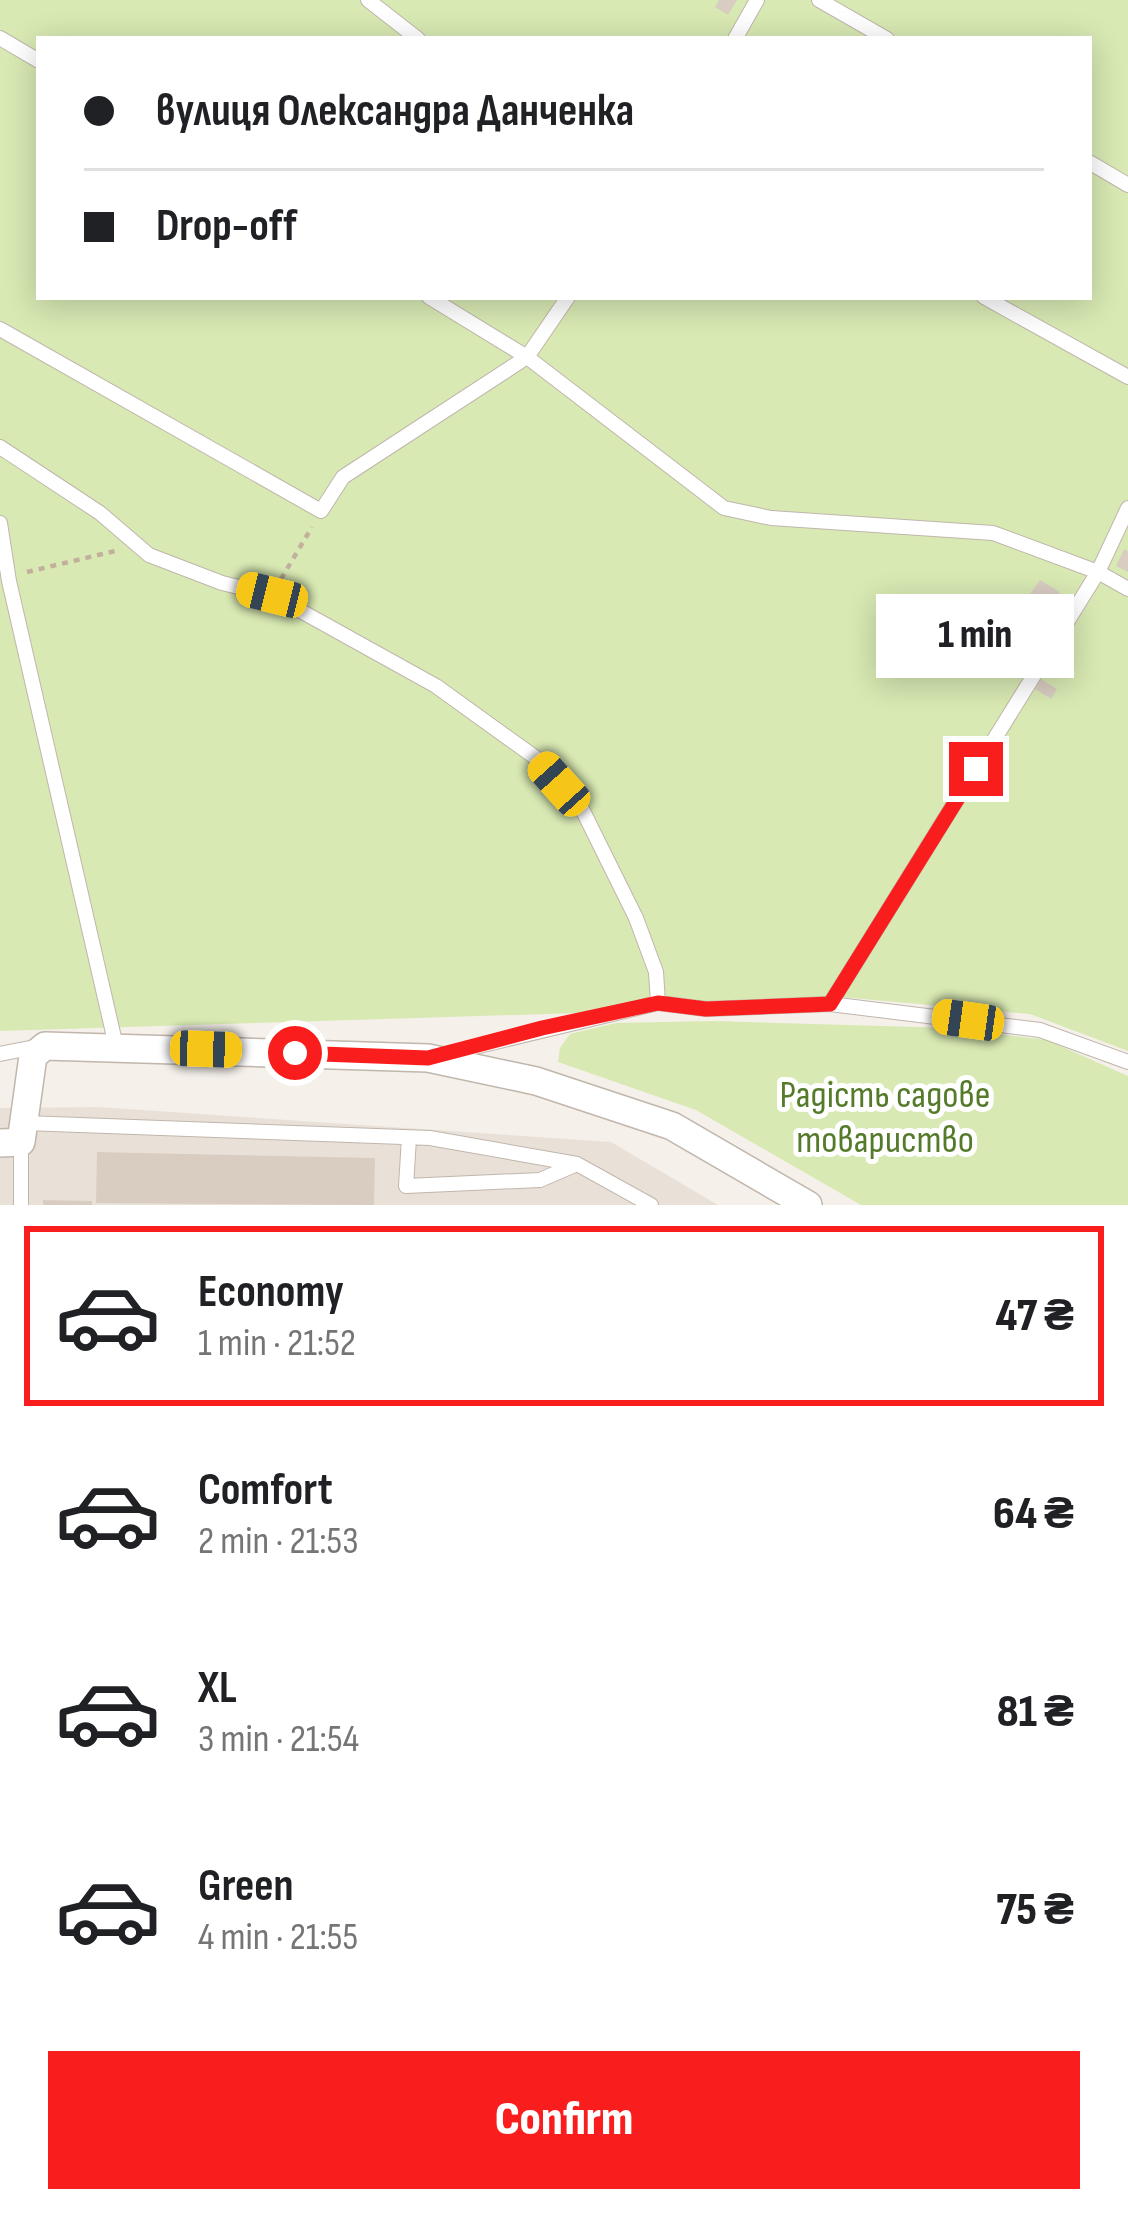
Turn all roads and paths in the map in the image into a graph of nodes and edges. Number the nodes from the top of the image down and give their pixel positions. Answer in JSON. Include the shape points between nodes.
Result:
{"nodes":[{"id":1,"x":368,"y":0,"type":"edge"},
{"id":2,"x":757,"y":0,"type":"edge"},
{"id":3,"x":819,"y":0,"type":"edge"},
{"id":4,"x":414,"y":36,"type":"edge"},
{"id":5,"x":737,"y":36,"type":"edge"},
{"id":6,"x":882,"y":36,"type":"edge"},
{"id":7,"x":0,"y":38,"type":"edge"},
{"id":8,"x":36,"y":59,"type":"edge"},
{"id":9,"x":1092,"y":164,"type":"edge"},
{"id":10,"x":1128,"y":185,"type":"edge"},
{"id":11,"x":434,"y":300,"type":"edge"},
{"id":12,"x":566,"y":300,"type":"edge"},
{"id":13,"x":989,"y":300,"type":"edge"},
{"id":14,"x":0,"y":329,"type":"edge"},
{"id":15,"x":527,"y":357,"type":"junction"},
{"id":16,"x":1128,"y":377,"type":"edge"},
{"id":17,"x":0,"y":448,"type":"edge"},
{"id":18,"x":1128,"y":508,"type":"edge"},
{"id":19,"x":321,"y":511,"type":"junction"},
{"id":20,"x":0,"y":524,"type":"edge"},
{"id":21,"x":149,"y":555,"type":"junction"},
{"id":22,"x":1099,"y":572,"type":"junction"},
{"id":23,"x":9,"y":581,"type":"junction"},
{"id":24,"x":1128,"y":589,"type":"edge"},
{"id":25,"x":272,"y":595,"type":"junction"},
{"id":26,"x":658,"y":1003,"type":"junction"},
{"id":27,"x":830,"y":1004,"type":"junction"},
{"id":28,"x":46,"y":1046,"type":"junction"},
{"id":29,"x":116,"y":1046,"type":"junction"},
{"id":30,"x":0,"y":1054,"type":"edge"},
{"id":31,"x":428,"y":1058,"type":"junction"},
{"id":32,"x":1128,"y":1062,"type":"edge"},
{"id":33,"x":15,"y":1136,"type":"edge"},
{"id":34,"x":409,"y":1138,"type":"junction"},
{"id":35,"x":577,"y":1164,"type":"junction"},
{"id":36,"x":21,"y":1205,"type":"edge"},
{"id":37,"x":651,"y":1205,"type":"edge"},
{"id":38,"x":808,"y":1205,"type":"edge"}],
"edges":[{"from":1,"to":4,"type":"lane"},
{"from":2,"to":5,"type":"lane"},
{"from":3,"to":6,"type":"lane"},
{"from":7,"to":8,"type":"lane"},
{"from":9,"to":10,"type":"lane"},
{"from":11,"to":15,"type":"lane"},
{"from":12,"to":15,"type":"lane"},
{"from":13,"to":16,"type":"lane"},
{"from":14,"to":19,"type":"lane"},
{"from":15,"to":19,"type":"lane","via":[[343,477]]},
{"from":15,"to":22,"type":"lane","via":[[724,508],[993,533]]},
{"from":17,"to":21,"type":"lane"},
{"from":18,"to":22,"type":"lane"},
{"from":19,"to":25,"type":"path"},
{"from":20,"to":23,"type":"lane"},
{"from":21,"to":23,"type":"path","via":[[129,548]]},
{"from":21,"to":25,"type":"lane"},
{"from":22,"to":24,"type":"lane"},
{"from":22,"to":27,"type":"lane"},
{"from":23,"to":29,"type":"lane"},
{"from":25,"to":26,"type":"lane","via":[[436,686],[536,758],[583,811],[636,919]]},
{"from":26,"to":27,"type":"lane"},
{"from":26,"to":31,"type":"lane"},
{"from":27,"to":32,"type":"lane","via":[[1040,1030]]},
{"from":28,"to":29,"type":"street"},
{"from":28,"to":30,"type":"lane"},
{"from":28,"to":33,"type":"street","via":[[33,1056]]},
{"from":29,"to":31,"type":"street"},
{"from":31,"to":38,"type":"street","via":[[672,1126]]},
{"from":33,"to":34,"type":"lane"},
{"from":33,"to":36,"type":"lane"},
{"from":34,"to":35,"type":"lane"},
{"from":34,"to":35,"type":"lane","via":[[406,1186],[540,1180]]},
{"from":35,"to":37,"type":"lane"}]}
